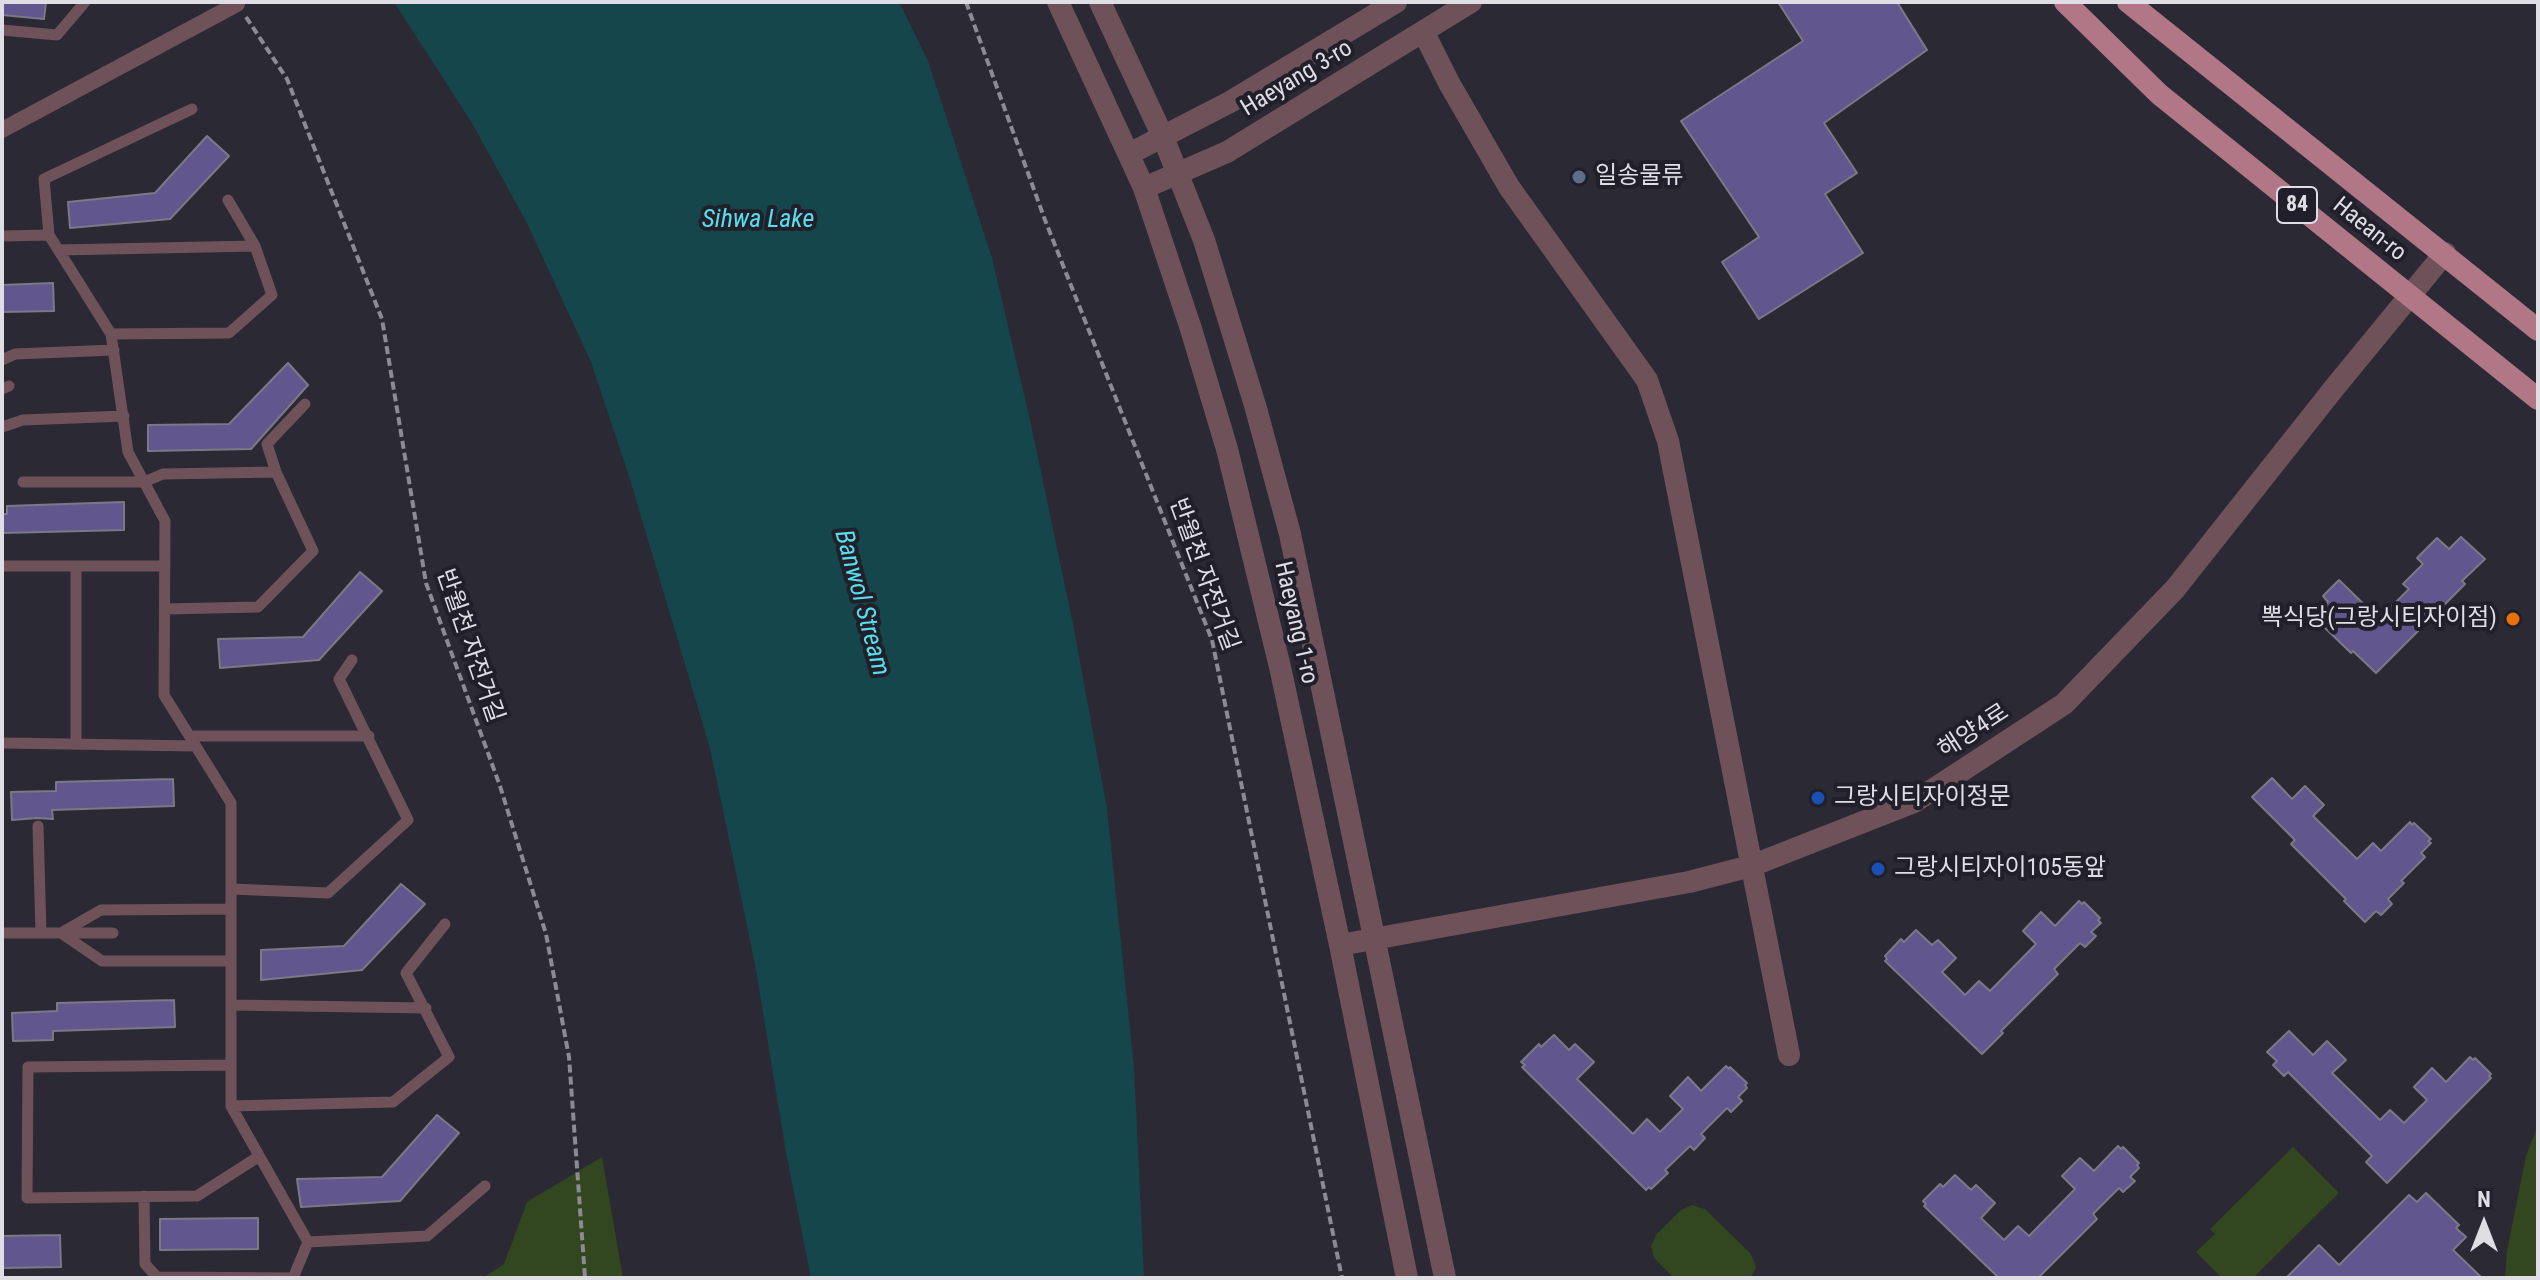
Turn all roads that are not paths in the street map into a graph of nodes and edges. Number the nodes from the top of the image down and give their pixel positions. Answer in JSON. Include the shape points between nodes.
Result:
{"nodes":[{"id":1,"x":85,"y":2,"type":"edge"},
{"id":2,"x":1058,"y":2,"type":"edge"},
{"id":3,"x":1100,"y":2,"type":"edge"},
{"id":4,"x":1396,"y":2,"type":"edge"},
{"id":5,"x":1471,"y":2,"type":"edge"},
{"id":6,"x":2065,"y":2,"type":"edge"},
{"id":7,"x":2128,"y":2,"type":"edge"},
{"id":8,"x":237,"y":4,"type":"road end"},
{"id":9,"x":2,"y":30,"type":"edge"},
{"id":10,"x":1424,"y":33,"type":"junction"},
{"id":11,"x":192,"y":109,"type":"dead end"},
{"id":12,"x":2,"y":130,"type":"edge"},
{"id":13,"x":1163,"y":137,"type":"junction"},
{"id":14,"x":1129,"y":154,"type":"junction"},
{"id":15,"x":1177,"y":174,"type":"junction"},
{"id":16,"x":1144,"y":188,"type":"junction"},
{"id":17,"x":228,"y":200,"type":"dead end"},
{"id":18,"x":49,"y":235,"type":"junction"},
{"id":19,"x":2,"y":236,"type":"edge"},
{"id":20,"x":255,"y":246,"type":"junction"},
{"id":21,"x":59,"y":250,"type":"junction"},
{"id":22,"x":2445,"y":253,"type":"junction"},
{"id":23,"x":2410,"y":296,"type":"junction"},
{"id":24,"x":2538,"y":330,"type":"edge"},
{"id":25,"x":111,"y":334,"type":"junction"},
{"id":26,"x":114,"y":350,"type":"junction"},
{"id":27,"x":2,"y":360,"type":"edge"},
{"id":28,"x":2538,"y":399,"type":"edge"},
{"id":29,"x":305,"y":404,"type":"dead end"},
{"id":30,"x":124,"y":416,"type":"junction"},
{"id":31,"x":2,"y":427,"type":"edge"},
{"id":32,"x":276,"y":472,"type":"junction"},
{"id":33,"x":23,"y":482,"type":"dead end"},
{"id":34,"x":144,"y":482,"type":"junction"},
{"id":35,"x":2,"y":566,"type":"edge"},
{"id":36,"x":76,"y":566,"type":"junction"},
{"id":37,"x":165,"y":566,"type":"junction"},
{"id":38,"x":165,"y":609,"type":"junction"},
{"id":39,"x":352,"y":660,"type":"dead end"},
{"id":40,"x":369,"y":736,"type":"junction"},
{"id":41,"x":193,"y":741,"type":"junction"},
{"id":42,"x":3,"y":743,"type":"edge"},
{"id":43,"x":76,"y":743,"type":"junction"},
{"id":44,"x":38,"y":826,"type":"dead end"},
{"id":45,"x":1751,"y":866,"type":"junction"},
{"id":46,"x":231,"y":889,"type":"junction"},
{"id":47,"x":231,"y":909,"type":"junction"},
{"id":48,"x":445,"y":924,"type":"dead end"},
{"id":49,"x":2,"y":933,"type":"edge"},
{"id":50,"x":41,"y":933,"type":"junction"},
{"id":51,"x":61,"y":933,"type":"junction"},
{"id":52,"x":113,"y":933,"type":"dead end"},
{"id":53,"x":1375,"y":938,"type":"junction"},
{"id":54,"x":1340,"y":945,"type":"junction"},
{"id":55,"x":231,"y":961,"type":"junction"},
{"id":56,"x":231,"y":1005,"type":"junction"},
{"id":57,"x":426,"y":1008,"type":"junction"},
{"id":58,"x":1789,"y":1055,"type":"dead end"},
{"id":59,"x":231,"y":1065,"type":"junction"},
{"id":60,"x":231,"y":1106,"type":"junction"},
{"id":61,"x":258,"y":1157,"type":"junction"},
{"id":62,"x":485,"y":1186,"type":"dead end"},
{"id":63,"x":144,"y":1196,"type":"junction"},
{"id":64,"x":308,"y":1242,"type":"junction"},
{"id":65,"x":1407,"y":1278,"type":"edge"},
{"id":66,"x":1445,"y":1278,"type":"edge"}],
"edges":[{"from":1,"to":9,"type":"lane","via":[[57,35]]},
{"from":2,"to":14,"type":"street","name":"Haeyang 1-ro"},
{"from":3,"to":13,"type":"street","name":"Haeyang 1-ro"},
{"from":4,"to":13,"type":"street","name":"Haeyang 3-ro"},
{"from":5,"to":10,"type":"street","name":"Haeyang 3-ro"},
{"from":6,"to":23,"type":"main road","name":"Haean-ro","number":"84","via":[[2159,94]]},
{"from":7,"to":22,"type":"main road","name":"Haean-ro","number":"84"},
{"from":8,"to":12,"type":"street"},
{"from":10,"to":15,"type":"street","name":"Haeyang 3-ro","via":[[1227,152]]},
{"from":10,"to":45,"type":"street","via":[[1509,187],[1647,380],[1668,441]]},
{"from":11,"to":18,"type":"lane","via":[[44,179]]},
{"from":13,"to":14,"type":"street","name":"Haeyang 3-ro"},
{"from":13,"to":15,"type":"street","name":"Haeyang 1-ro"},
{"from":14,"to":16,"type":"street","name":"Haeyang 1-ro"},
{"from":15,"to":16,"type":"street","name":"Haeyang 3-ro"},
{"from":15,"to":53,"type":"street","name":"Haeyang 1-ro","via":[[1204,240],[1290,534]]},
{"from":16,"to":54,"type":"street","name":"Haeyang 1-ro","via":[[1227,449]]},
{"from":17,"to":20,"type":"lane"},
{"from":18,"to":19,"type":"lane"},
{"from":18,"to":21,"type":"lane"},
{"from":20,"to":21,"type":"lane"},
{"from":20,"to":25,"type":"lane","via":[[272,295],[229,333]]},
{"from":21,"to":25,"type":"lane"},
{"from":22,"to":23,"type":"street","name":"해양4로"},
{"from":22,"to":24,"type":"main road","name":"Haean-ro","number":"84"},
{"from":23,"to":28,"type":"main road","name":"Haean-ro","number":"84"},
{"from":23,"to":45,"type":"street","name":"해양4로","via":[[2175,589],[2064,704],[1914,802]]},
{"from":25,"to":26,"type":"lane"},
{"from":26,"to":27,"type":"lane","via":[[15,354]]},
{"from":26,"to":30,"type":"lane"},
{"from":29,"to":32,"type":"lane","via":[[267,444]]},
{"from":30,"to":31,"type":"lane","via":[[23,420]]},
{"from":30,"to":34,"type":"lane","via":[[128,452]]},
{"from":32,"to":34,"type":"lane","via":[[163,474]]},
{"from":32,"to":38,"type":"lane","via":[[313,551],[258,607]]},
{"from":33,"to":34,"type":"lane"},
{"from":34,"to":37,"type":"lane","via":[[165,521]]},
{"from":35,"to":36,"type":"lane"},
{"from":36,"to":37,"type":"lane"},
{"from":36,"to":43,"type":"lane"},
{"from":37,"to":38,"type":"lane"},
{"from":38,"to":41,"type":"lane","via":[[164,695]]},
{"from":39,"to":40,"type":"lane","via":[[339,679]]},
{"from":40,"to":41,"type":"lane"},
{"from":40,"to":46,"type":"lane","via":[[408,820],[328,893]]},
{"from":41,"to":43,"type":"lane"},
{"from":41,"to":46,"type":"lane","via":[[231,803]]},
{"from":42,"to":43,"type":"lane"},
{"from":44,"to":50,"type":"lane"},
{"from":45,"to":53,"type":"street","name":"해양4로","via":[[1689,882]]},
{"from":45,"to":58,"type":"street"},
{"from":46,"to":47,"type":"lane"},
{"from":47,"to":51,"type":"lane","via":[[101,910]]},
{"from":47,"to":55,"type":"lane"},
{"from":48,"to":57,"type":"lane","via":[[406,973]]},
{"from":49,"to":50,"type":"lane"},
{"from":50,"to":51,"type":"lane"},
{"from":51,"to":52,"type":"lane"},
{"from":51,"to":55,"type":"lane","via":[[102,961]]},
{"from":53,"to":54,"type":"street","name":"해양4로"},
{"from":53,"to":66,"type":"street","name":"Haeyang 1-ro"},
{"from":54,"to":65,"type":"street","name":"Haeyang 1-ro"},
{"from":55,"to":56,"type":"lane"},
{"from":56,"to":57,"type":"lane"},
{"from":56,"to":59,"type":"lane"},
{"from":57,"to":60,"type":"lane","via":[[449,1057],[393,1102]]},
{"from":59,"to":60,"type":"lane"},
{"from":59,"to":63,"type":"lane","via":[[28,1067],[27,1198]]},
{"from":60,"to":61,"type":"lane"},
{"from":61,"to":63,"type":"lane","via":[[197,1196]]},
{"from":61,"to":64,"type":"lane"},
{"from":62,"to":64,"type":"lane","via":[[427,1236]]},
{"from":63,"to":64,"type":"lane","via":[[145,1264],[157,1277],[293,1278]]}]}
